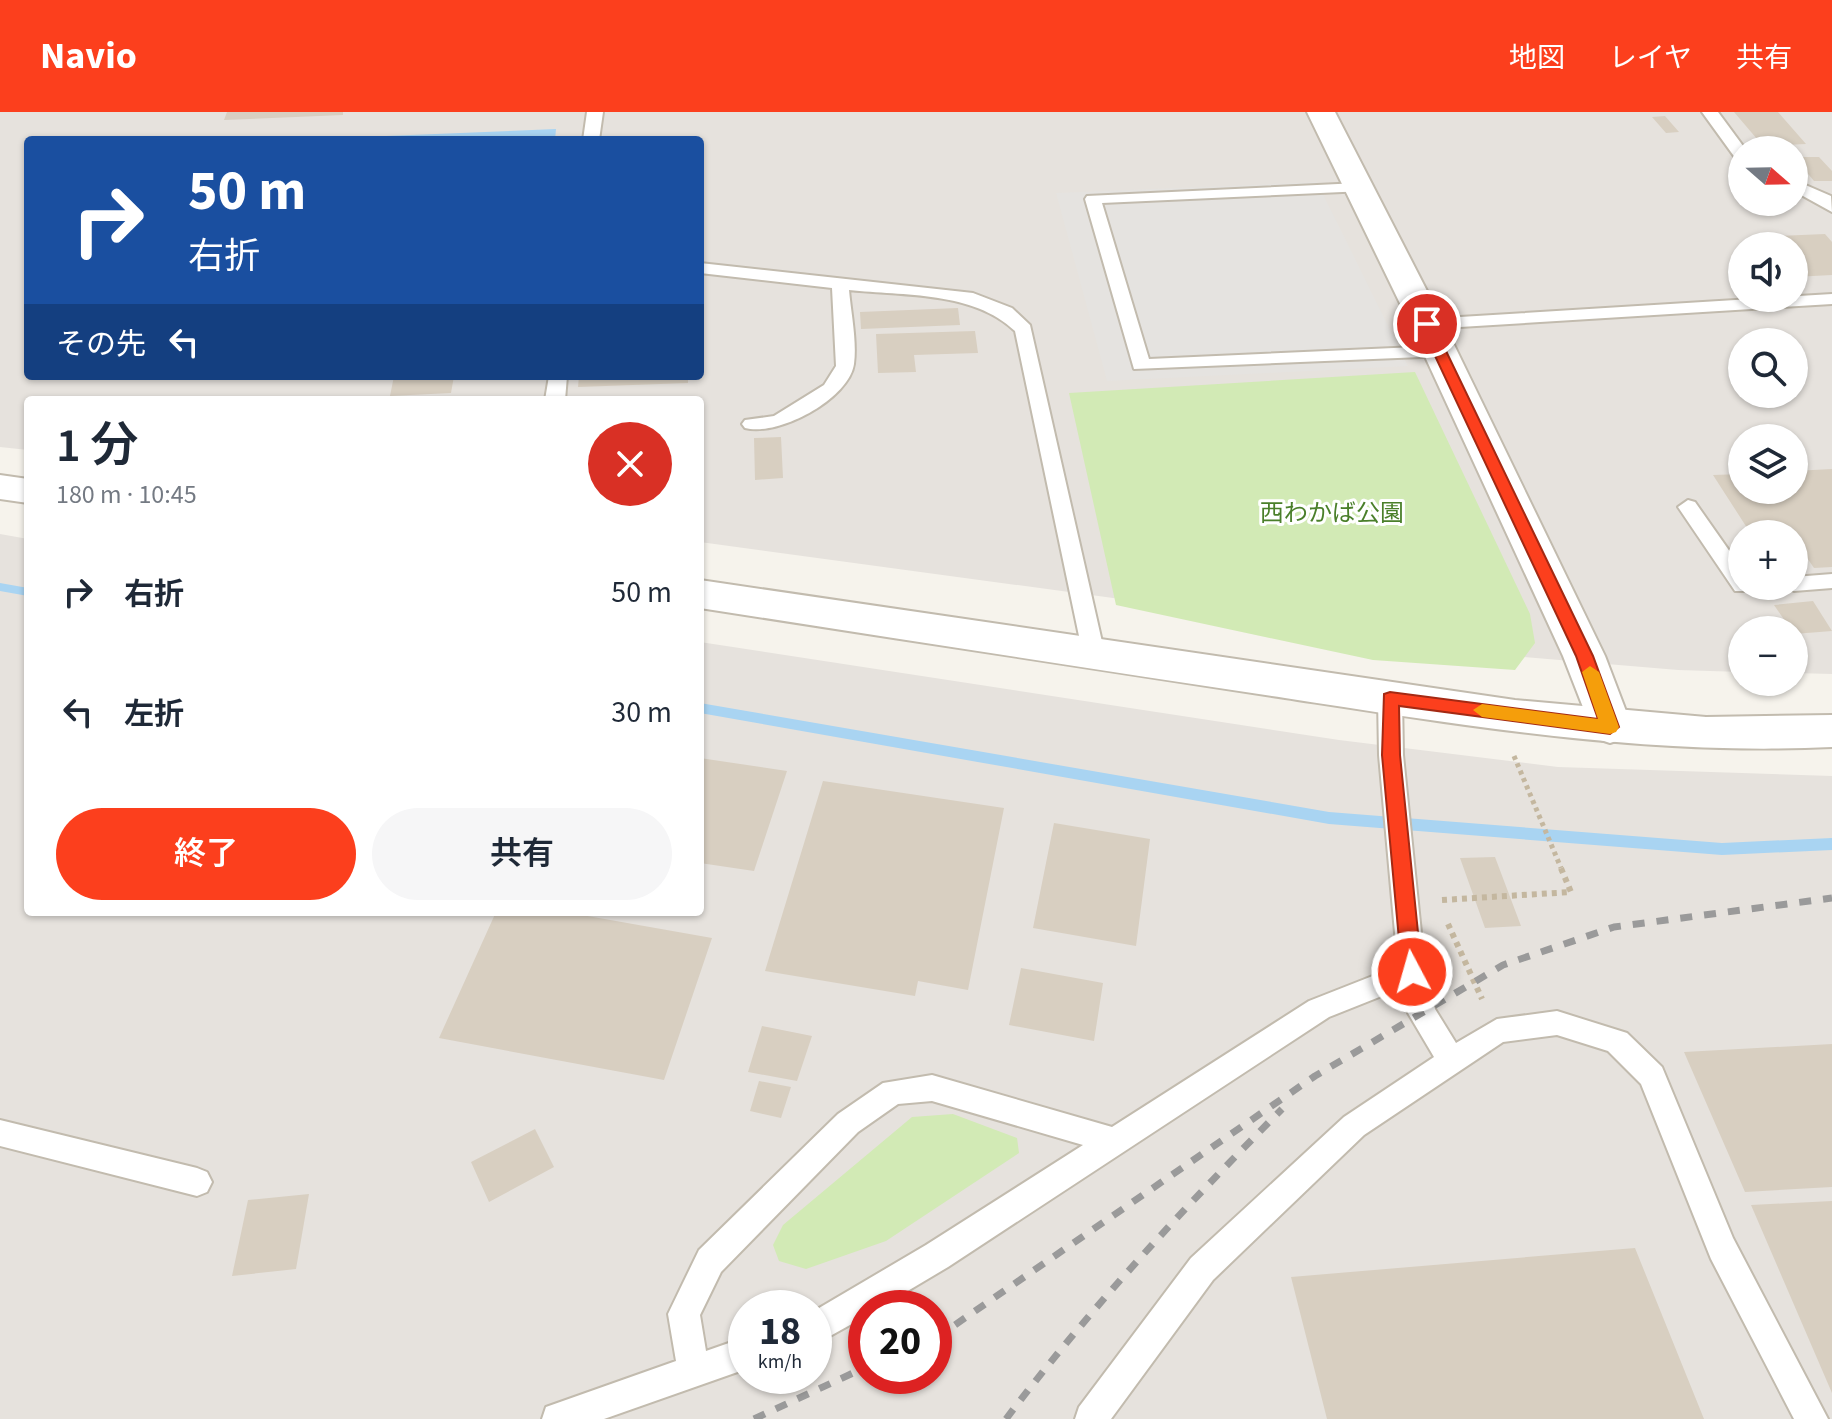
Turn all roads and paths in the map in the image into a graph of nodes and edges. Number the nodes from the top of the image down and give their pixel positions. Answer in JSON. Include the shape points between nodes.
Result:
{"nodes":[{"id":1,"x":595,"y":112,"type":"edge"},
{"id":2,"x":1321,"y":112,"type":"edge"},
{"id":3,"x":1710,"y":112,"type":"edge"},
{"id":4,"x":592,"y":136,"type":"edge"},
{"id":5,"x":1728,"y":137,"type":"edge"},
{"id":6,"x":1359,"y":188,"type":"junction"},
{"id":7,"x":1808,"y":191,"type":"edge"},
{"id":8,"x":1832,"y":207,"type":"edge"},
{"id":9,"x":704,"y":268,"type":"edge"},
{"id":10,"x":840,"y":283,"type":"junction"},
{"id":11,"x":1832,"y":299,"type":"edge"},
{"id":12,"x":1433,"y":338,"type":"junction"},
{"id":13,"x":752,"y":424,"type":"dead end"},
{"id":14,"x":0,"y":487,"type":"edge"},
{"id":15,"x":24,"y":490,"type":"edge"},
{"id":16,"x":1688,"y":507,"type":"dead end"},
{"id":17,"x":1728,"y":565,"type":"edge"},
{"id":18,"x":1832,"y":581,"type":"edge"},
{"id":19,"x":1808,"y":583,"type":"edge"},
{"id":20,"x":704,"y":595,"type":"edge"},
{"id":21,"x":1094,"y":655,"type":"junction"},
{"id":22,"x":1390,"y":698,"type":"junction"},
{"id":23,"x":1610,"y":727,"type":"junction"},
{"id":24,"x":1832,"y":731,"type":"edge"},
{"id":25,"x":1525,"y":782,"type":"dead end"},
{"id":26,"x":1412,"y":972,"type":"junction"},
{"id":27,"x":1497,"y":1031,"type":"junction"},
{"id":28,"x":1453,"y":1062,"type":"junction"},
{"id":29,"x":0,"y":1133,"type":"edge"},
{"id":30,"x":1115,"y":1141,"type":"junction"},
{"id":31,"x":197,"y":1182,"type":"dead end"},
{"id":32,"x":832,"y":1318,"type":"edge"},
{"id":33,"x":728,"y":1359,"type":"edge"},
{"id":34,"x":694,"y":1371,"type":"junction"},
{"id":35,"x":558,"y":1419,"type":"edge"},
{"id":36,"x":1091,"y":1419,"type":"edge"},
{"id":37,"x":1812,"y":1419,"type":"edge"}],
"edges":[{"from":1,"to":4,"type":"lane"},
{"from":2,"to":6,"type":"street"},
{"from":3,"to":5,"type":"lane"},
{"from":6,"to":12,"type":"street"},
{"from":6,"to":12,"type":"lane","via":[[1093,199],[1141,365]]},
{"from":7,"to":8,"type":"lane"},
{"from":9,"to":10,"type":"lane"},
{"from":10,"to":13,"type":"lane","via":[[845,366],[831,389],[779,422]]},
{"from":10,"to":21,"type":"lane","via":[[973,298],[1006,312],[1024,329]]},
{"from":11,"to":12,"type":"lane"},
{"from":12,"to":23,"type":"street","via":[[1584,656]]},
{"from":14,"to":15,"type":"street"},
{"from":16,"to":17,"type":"lane"},
{"from":18,"to":19,"type":"lane"},
{"from":20,"to":21,"type":"street"},
{"from":21,"to":22,"type":"street"},
{"from":22,"to":23,"type":"street"},
{"from":22,"to":26,"type":"lane"},
{"from":23,"to":24,"type":"street","via":[[1782,735]]},
{"from":25,"to":27,"type":"path","via":[[1571,892],[1438,901]]},
{"from":26,"to":28,"type":"lane","via":[[1422,1013]]},
{"from":26,"to":30,"type":"lane","via":[[1319,1009]]},
{"from":27,"to":28,"type":"lane"},
{"from":27,"to":37,"type":"lane","via":[[1557,1023],[1617,1042],[1652,1076],[1722,1248]]},
{"from":28,"to":36,"type":"lane","via":[[1354,1126],[1202,1269]]},
{"from":29,"to":31,"type":"lane"},
{"from":30,"to":32,"type":"lane"},
{"from":30,"to":34,"type":"lane","via":[[932,1088],[893,1092],[848,1123],[710,1261],[684,1314]]},
{"from":33,"to":34,"type":"lane"},
{"from":34,"to":35,"type":"lane"}]}
